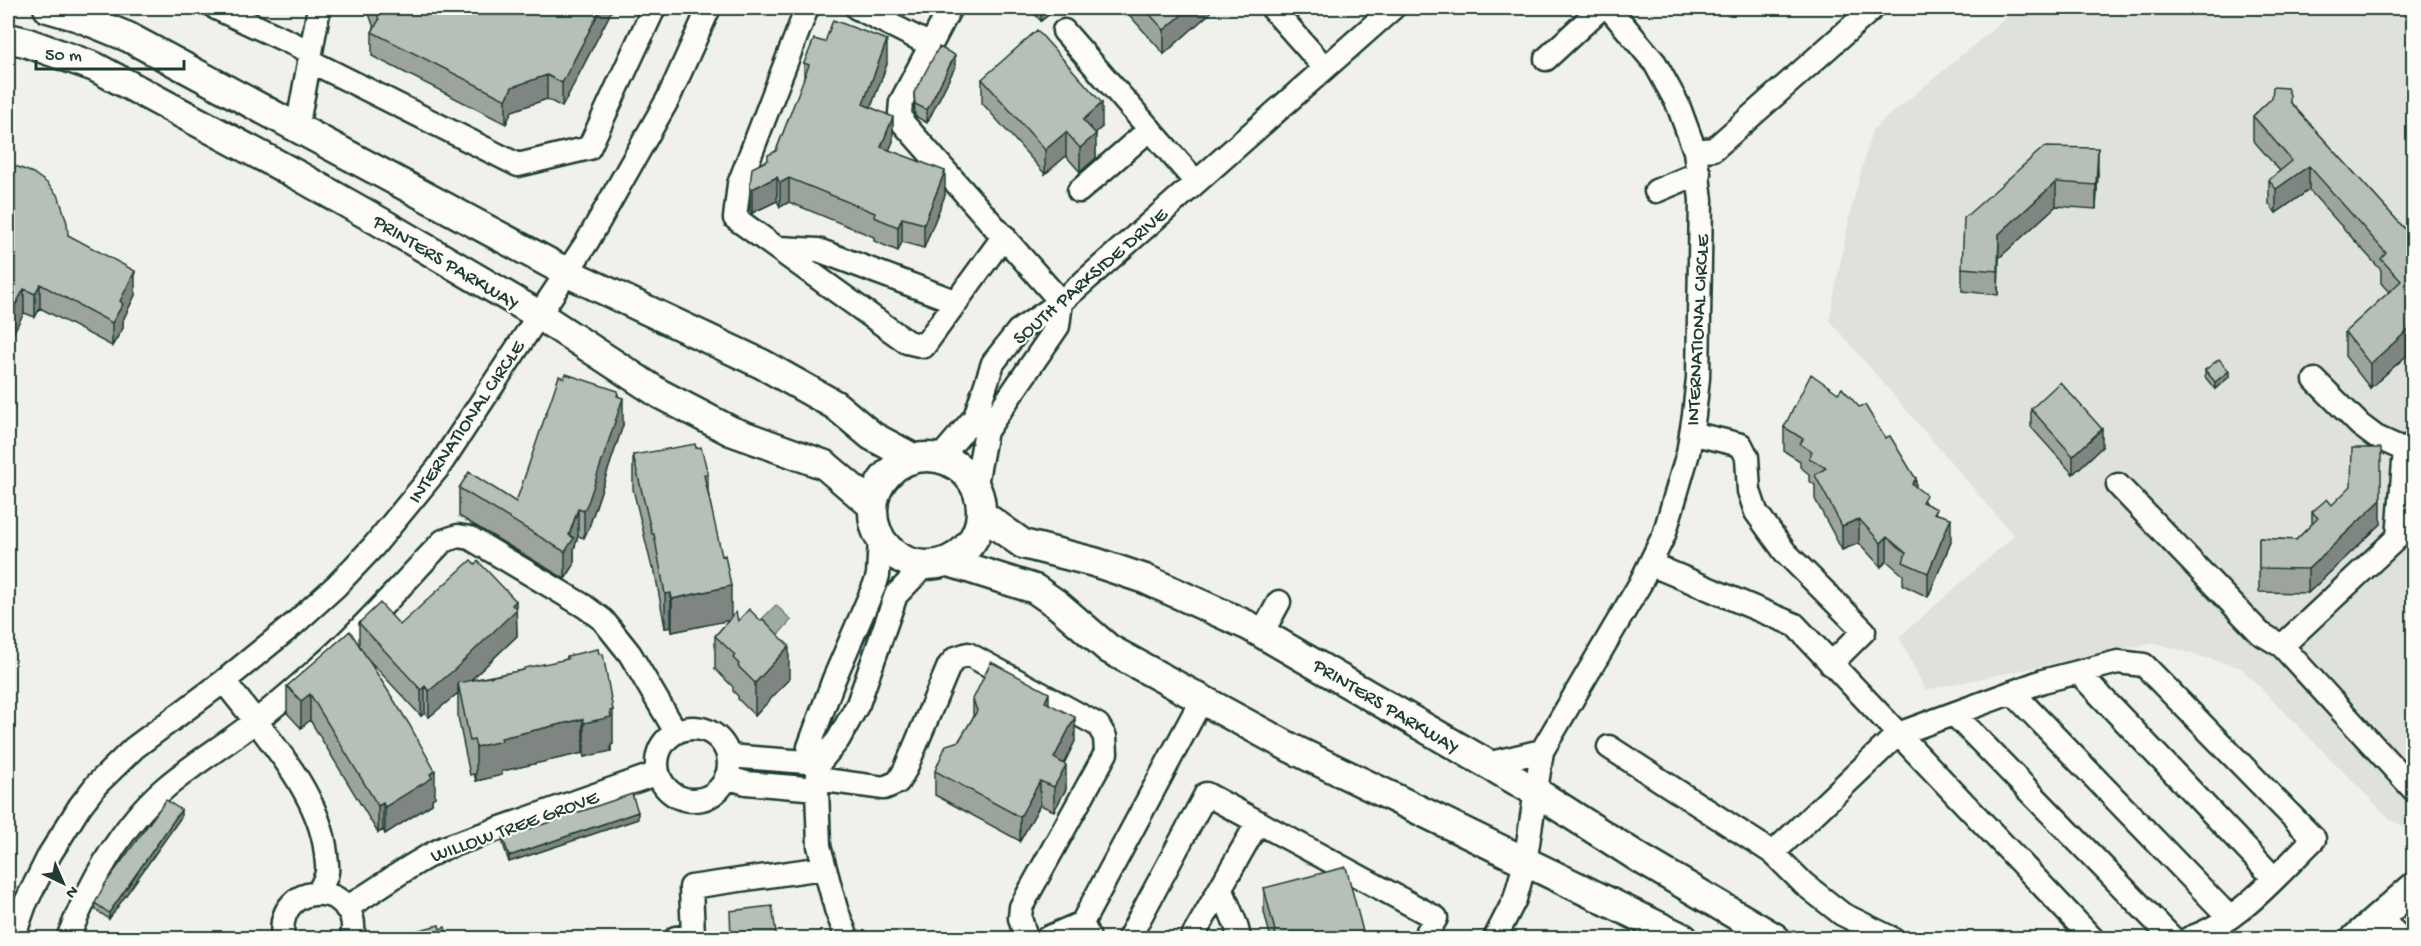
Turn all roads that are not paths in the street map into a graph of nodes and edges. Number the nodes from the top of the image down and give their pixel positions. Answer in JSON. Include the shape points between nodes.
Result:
{"nodes":[{"id":1,"x":48,"y":8,"type":"edge"},
{"id":2,"x":216,"y":8,"type":"edge"},
{"id":3,"x":319,"y":8,"type":"edge"},
{"id":4,"x":654,"y":8,"type":"edge"},
{"id":5,"x":709,"y":8,"type":"edge"},
{"id":6,"x":807,"y":8,"type":"edge"},
{"id":7,"x":857,"y":8,"type":"edge"},
{"id":8,"x":950,"y":8,"type":"edge"},
{"id":9,"x":1272,"y":8,"type":"edge"},
{"id":10,"x":1393,"y":8,"type":"edge"},
{"id":11,"x":1602,"y":8,"type":"edge"},
{"id":12,"x":1609,"y":8,"type":"edge"},
{"id":13,"x":1873,"y":8,"type":"edge"},
{"id":14,"x":1064,"y":31,"type":"dead end"},
{"id":15,"x":8,"y":38,"type":"edge"},
{"id":16,"x":931,"y":45,"type":"junction"},
{"id":17,"x":310,"y":57,"type":"junction"},
{"id":18,"x":1546,"y":59,"type":"dead end"},
{"id":19,"x":1325,"y":68,"type":"junction"},
{"id":20,"x":297,"y":129,"type":"junction"},
{"id":21,"x":1149,"y":129,"type":"junction"},
{"id":22,"x":1695,"y":151,"type":"junction"},
{"id":23,"x":1699,"y":173,"type":"junction"},
{"id":24,"x":1196,"y":182,"type":"junction"},
{"id":25,"x":1078,"y":191,"type":"dead end"},
{"id":26,"x":1656,"y":191,"type":"dead end"},
{"id":27,"x":1005,"y":236,"type":"junction"},
{"id":28,"x":779,"y":248,"type":"junction"},
{"id":29,"x":568,"y":273,"type":"junction"},
{"id":30,"x":957,"y":302,"type":"junction"},
{"id":31,"x":1061,"y":302,"type":"junction"},
{"id":32,"x":539,"y":315,"type":"junction"},
{"id":33,"x":2315,"y":380,"type":"dead end"},
{"id":34,"x":1691,"y":433,"type":"junction"},
{"id":35,"x":2409,"y":446,"type":"edge"},
{"id":36,"x":926,"y":458,"type":"junction"},
{"id":37,"x":976,"y":484,"type":"junction"},
{"id":38,"x":2118,"y":485,"type":"dead end"},
{"id":39,"x":873,"y":506,"type":"junction"},
{"id":40,"x":981,"y":514,"type":"junction"},
{"id":41,"x":880,"y":539,"type":"junction"},
{"id":42,"x":937,"y":564,"type":"junction"},
{"id":43,"x":1650,"y":564,"type":"junction"},
{"id":44,"x":1279,"y":602,"type":"dead end"},
{"id":45,"x":1262,"y":633,"type":"junction"},
{"id":46,"x":2282,"y":646,"type":"junction"},
{"id":47,"x":1831,"y":664,"type":"junction"},
{"id":48,"x":2078,"y":672,"type":"junction"},
{"id":49,"x":224,"y":681,"type":"junction"},
{"id":50,"x":2012,"y":692,"type":"junction"},
{"id":51,"x":1202,"y":699,"type":"junction"},
{"id":52,"x":1954,"y":714,"type":"junction"},
{"id":53,"x":255,"y":722,"type":"junction"},
{"id":54,"x":676,"y":732,"type":"junction"},
{"id":55,"x":1898,"y":734,"type":"junction"},
{"id":56,"x":1609,"y":747,"type":"dead end"},
{"id":57,"x":1542,"y":751,"type":"junction"},
{"id":58,"x":1487,"y":764,"type":"junction"},
{"id":59,"x":727,"y":767,"type":"junction"},
{"id":60,"x":658,"y":773,"type":"junction"},
{"id":61,"x":818,"y":777,"type":"junction"},
{"id":62,"x":2414,"y":790,"type":"edge"},
{"id":63,"x":1536,"y":792,"type":"junction"},
{"id":64,"x":1258,"y":822,"type":"junction"},
{"id":65,"x":1773,"y":853,"type":"junction"},
{"id":66,"x":1525,"y":863,"type":"junction"},
{"id":67,"x":823,"y":868,"type":"junction"},
{"id":68,"x":2274,"y":878,"type":"junction"},
{"id":69,"x":2414,"y":887,"type":"edge"},
{"id":70,"x":1221,"y":888,"type":"junction"},
{"id":71,"x":318,"y":893,"type":"junction"},
{"id":72,"x":346,"y":908,"type":"junction"},
{"id":73,"x":2229,"y":917,"type":"junction"},
{"id":74,"x":2379,"y":918,"type":"junction"},
{"id":75,"x":12,"y":929,"type":"edge"},
{"id":76,"x":1086,"y":931,"type":"edge"},
{"id":77,"x":68,"y":939,"type":"edge"},
{"id":78,"x":283,"y":939,"type":"edge"},
{"id":79,"x":352,"y":939,"type":"edge"},
{"id":80,"x":676,"y":939,"type":"edge"},
{"id":81,"x":847,"y":939,"type":"edge"},
{"id":82,"x":1026,"y":939,"type":"edge"},
{"id":83,"x":1047,"y":939,"type":"edge"},
{"id":84,"x":1129,"y":939,"type":"edge"},
{"id":85,"x":1192,"y":939,"type":"edge"},
{"id":86,"x":1239,"y":939,"type":"edge"},
{"id":87,"x":1424,"y":939,"type":"edge"},
{"id":88,"x":1495,"y":939,"type":"edge"},
{"id":89,"x":1683,"y":939,"type":"edge"},
{"id":90,"x":1775,"y":939,"type":"edge"},
{"id":91,"x":1891,"y":939,"type":"edge"},
{"id":92,"x":2092,"y":939,"type":"edge"},
{"id":93,"x":2172,"y":939,"type":"edge"},
{"id":94,"x":2190,"y":939,"type":"edge"},
{"id":95,"x":2356,"y":939,"type":"edge"},
{"id":96,"x":2401,"y":939,"type":"edge"}],
"edges":[{"from":1,"to":20,"type":"main road","via":[[128,37]]},
{"from":2,"to":17,"type":"street"},
{"from":3,"to":17,"type":"street"},
{"from":4,"to":17,"type":"street","via":[[589,148],[518,165]]},
{"from":5,"to":29,"type":"street","name":"INTERNATIONAL CIRCLE","via":[[668,99]]},
{"from":6,"to":28,"type":"street","via":[[739,184],[735,218]]},
{"from":7,"to":16,"type":"street"},
{"from":8,"to":16,"type":"street"},
{"from":9,"to":19,"type":"street"},
{"from":10,"to":19,"type":"street","name":"SOUTH PARKSIDE DRIVE"},
{"from":11,"to":18,"type":"street"},
{"from":12,"to":22,"type":"street","name":"INTERNATIONAL CIRCLE","via":[[1640,43],[1667,83],[1688,126]]},
{"from":13,"to":22,"type":"street","via":[[1714,149]]},
{"from":14,"to":21,"type":"street"},
{"from":15,"to":32,"type":"main road","name":"PRINTERS PARKWAY","via":[[95,67],[136,88],[377,220]]},
{"from":16,"to":27,"type":"street","via":[[901,102],[903,123]]},
{"from":17,"to":20,"type":"street"},
{"from":19,"to":24,"type":"street","name":"SOUTH PARKSIDE DRIVE"},
{"from":20,"to":29,"type":"main road"},
{"from":21,"to":24,"type":"street"},
{"from":21,"to":25,"type":"street"},
{"from":22,"to":23,"type":"street","name":"INTERNATIONAL CIRCLE"},
{"from":23,"to":26,"type":"street"},
{"from":23,"to":34,"type":"street","name":"INTERNATIONAL CIRCLE","via":[[1698,378]]},
{"from":24,"to":31,"type":"street","name":"SOUTH PARKSIDE DRIVE"},
{"from":27,"to":30,"type":"street"},
{"from":27,"to":31,"type":"street"},
{"from":28,"to":30,"type":"street","via":[[818,250]]},
{"from":28,"to":30,"type":"street","via":[[907,342],[924,346]]},
{"from":29,"to":32,"type":"street","name":"INTERNATIONAL CIRCLE"},
{"from":29,"to":36,"type":"main road","via":[[762,364],[835,405],[873,436]]},
{"from":31,"to":36,"type":"street","name":"SOUTH PARKSIDE DRIVE","via":[[1018,331],[993,363],[975,417]]},
{"from":31,"to":37,"type":"street","via":[[1058,326],[986,431]]},
{"from":32,"to":39,"type":"main road","name":"PRINTERS PARKWAY","via":[[660,394],[731,431],[825,465]]},
{"from":32,"to":49,"type":"street","name":"INTERNATIONAL CIRCLE","via":[[438,468],[399,516],[336,585]]},
{"from":33,"to":35,"type":"street","via":[[2376,437]]},
{"from":34,"to":43,"type":"street","name":"INTERNATIONAL CIRCLE","via":[[1677,494]]},
{"from":34,"to":47,"type":"street","via":[[1742,446],[1756,512],[1785,552],[1864,631]]},
{"from":35,"to":46,"type":"street","via":[[2398,537]]},
{"from":36,"to":37,"type":"main road","via":[[964,471]]},
{"from":36,"to":39,"type":"main road","name":"SOUTH PARKSIDE DRIVE","via":[[893,467],[878,489]]},
{"from":37,"to":40,"type":"main road"},
{"from":38,"to":46,"type":"street","via":[[2260,633]]},
{"from":39,"to":41,"type":"main road"},
{"from":40,"to":42,"type":"main road","via":[[968,547]]},
{"from":40,"to":45,"type":"main road","name":"PRINTERS PARKWAY","via":[[1023,544],[1145,579]]},
{"from":41,"to":42,"type":"main road","via":[[899,558]]},
{"from":41,"to":61,"type":"street","via":[[876,582],[809,747]]},
{"from":42,"to":51,"type":"main road","via":[[1035,589],[1109,649]]},
{"from":42,"to":61,"type":"street","via":[[896,594],[858,704]]},
{"from":43,"to":47,"type":"street","via":[[1795,625]]},
{"from":43,"to":57,"type":"street","name":"INTERNATIONAL CIRCLE"},
{"from":44,"to":45,"type":"street"},
{"from":45,"to":58,"type":"main road","name":"PRINTERS PARKWAY"},
{"from":46,"to":62,"type":"street"},
{"from":47,"to":55,"type":"street"},
{"from":48,"to":50,"type":"street"},
{"from":48,"to":68,"type":"street"},
{"from":48,"to":68,"type":"street","via":[[2118,662],[2144,665],[2314,839]]},
{"from":49,"to":53,"type":"street"},
{"from":49,"to":75,"type":"street","name":"INTERNATIONAL CIRCLE","via":[[134,748],[97,784],[50,854]]},
{"from":50,"to":52,"type":"street"},
{"from":50,"to":73,"type":"street"},
{"from":51,"to":66,"type":"main road","via":[[1345,776]]},
{"from":51,"to":76,"type":"street"},
{"from":52,"to":55,"type":"street"},
{"from":52,"to":93,"type":"street"},
{"from":53,"to":54,"type":"street","via":[[330,658],[443,541],[458,536],[470,538],[603,620],[630,654]]},
{"from":53,"to":71,"type":"street","via":[[309,799],[319,820],[327,871]]},
{"from":53,"to":77,"type":"street","via":[[164,788],[144,810],[92,884]]},
{"from":54,"to":59,"type":"street","via":[[702,728],[716,735],[723,744]]},
{"from":54,"to":60,"type":"street","via":[[659,751]]},
{"from":55,"to":65,"type":"street"},
{"from":55,"to":92,"type":"street"},
{"from":56,"to":65,"type":"street"},
{"from":57,"to":58,"type":"street"},
{"from":57,"to":63,"type":"street","name":"INTERNATIONAL CIRCLE"},
{"from":58,"to":63,"type":"main road","name":"PRINTERS PARKWAY"},
{"from":59,"to":60,"type":"street","via":[[719,788],[699,800],[676,796],[663,785]]},
{"from":59,"to":61,"type":"street","via":[[746,783]]},
{"from":60,"to":72,"type":"street","name":"WILLOW TREE GROVE","via":[[444,848],[418,860]]},
{"from":61,"to":67,"type":"street"},
{"from":61,"to":82,"type":"street","via":[[884,788],[898,782],[950,666],[956,658],[968,654],[1098,724],[1105,737],[1106,753],[1021,907]]},
{"from":63,"to":66,"type":"street","name":"INTERNATIONAL CIRCLE"},
{"from":63,"to":90,"type":"main road","name":"PRINTERS PARKWAY"},
{"from":64,"to":70,"type":"street"},
{"from":64,"to":84,"type":"street","via":[[1206,794]]},
{"from":64,"to":87,"type":"street","via":[[1436,918]]},
{"from":65,"to":91,"type":"street","via":[[1842,914]]},
{"from":66,"to":88,"type":"street","name":"INTERNATIONAL CIRCLE","via":[[1515,899]]},
{"from":66,"to":89,"type":"main road"},
{"from":67,"to":80,"type":"street","via":[[691,886],[693,936]]},
{"from":67,"to":81,"type":"street"},
{"from":68,"to":73,"type":"street"},
{"from":69,"to":74,"type":"main road"},
{"from":70,"to":85,"type":"street"},
{"from":70,"to":86,"type":"street"},
{"from":71,"to":72,"type":"street","via":[[339,900]]},
{"from":71,"to":78,"type":"street","via":[[298,899],[290,907],[282,927]]},
{"from":72,"to":79,"type":"street","via":[[352,918]]},
{"from":73,"to":94,"type":"street","via":[[2209,932]]},
{"from":74,"to":95,"type":"main road"},
{"from":74,"to":96,"type":"street"},
{"from":76,"to":83,"type":"street"}]}
